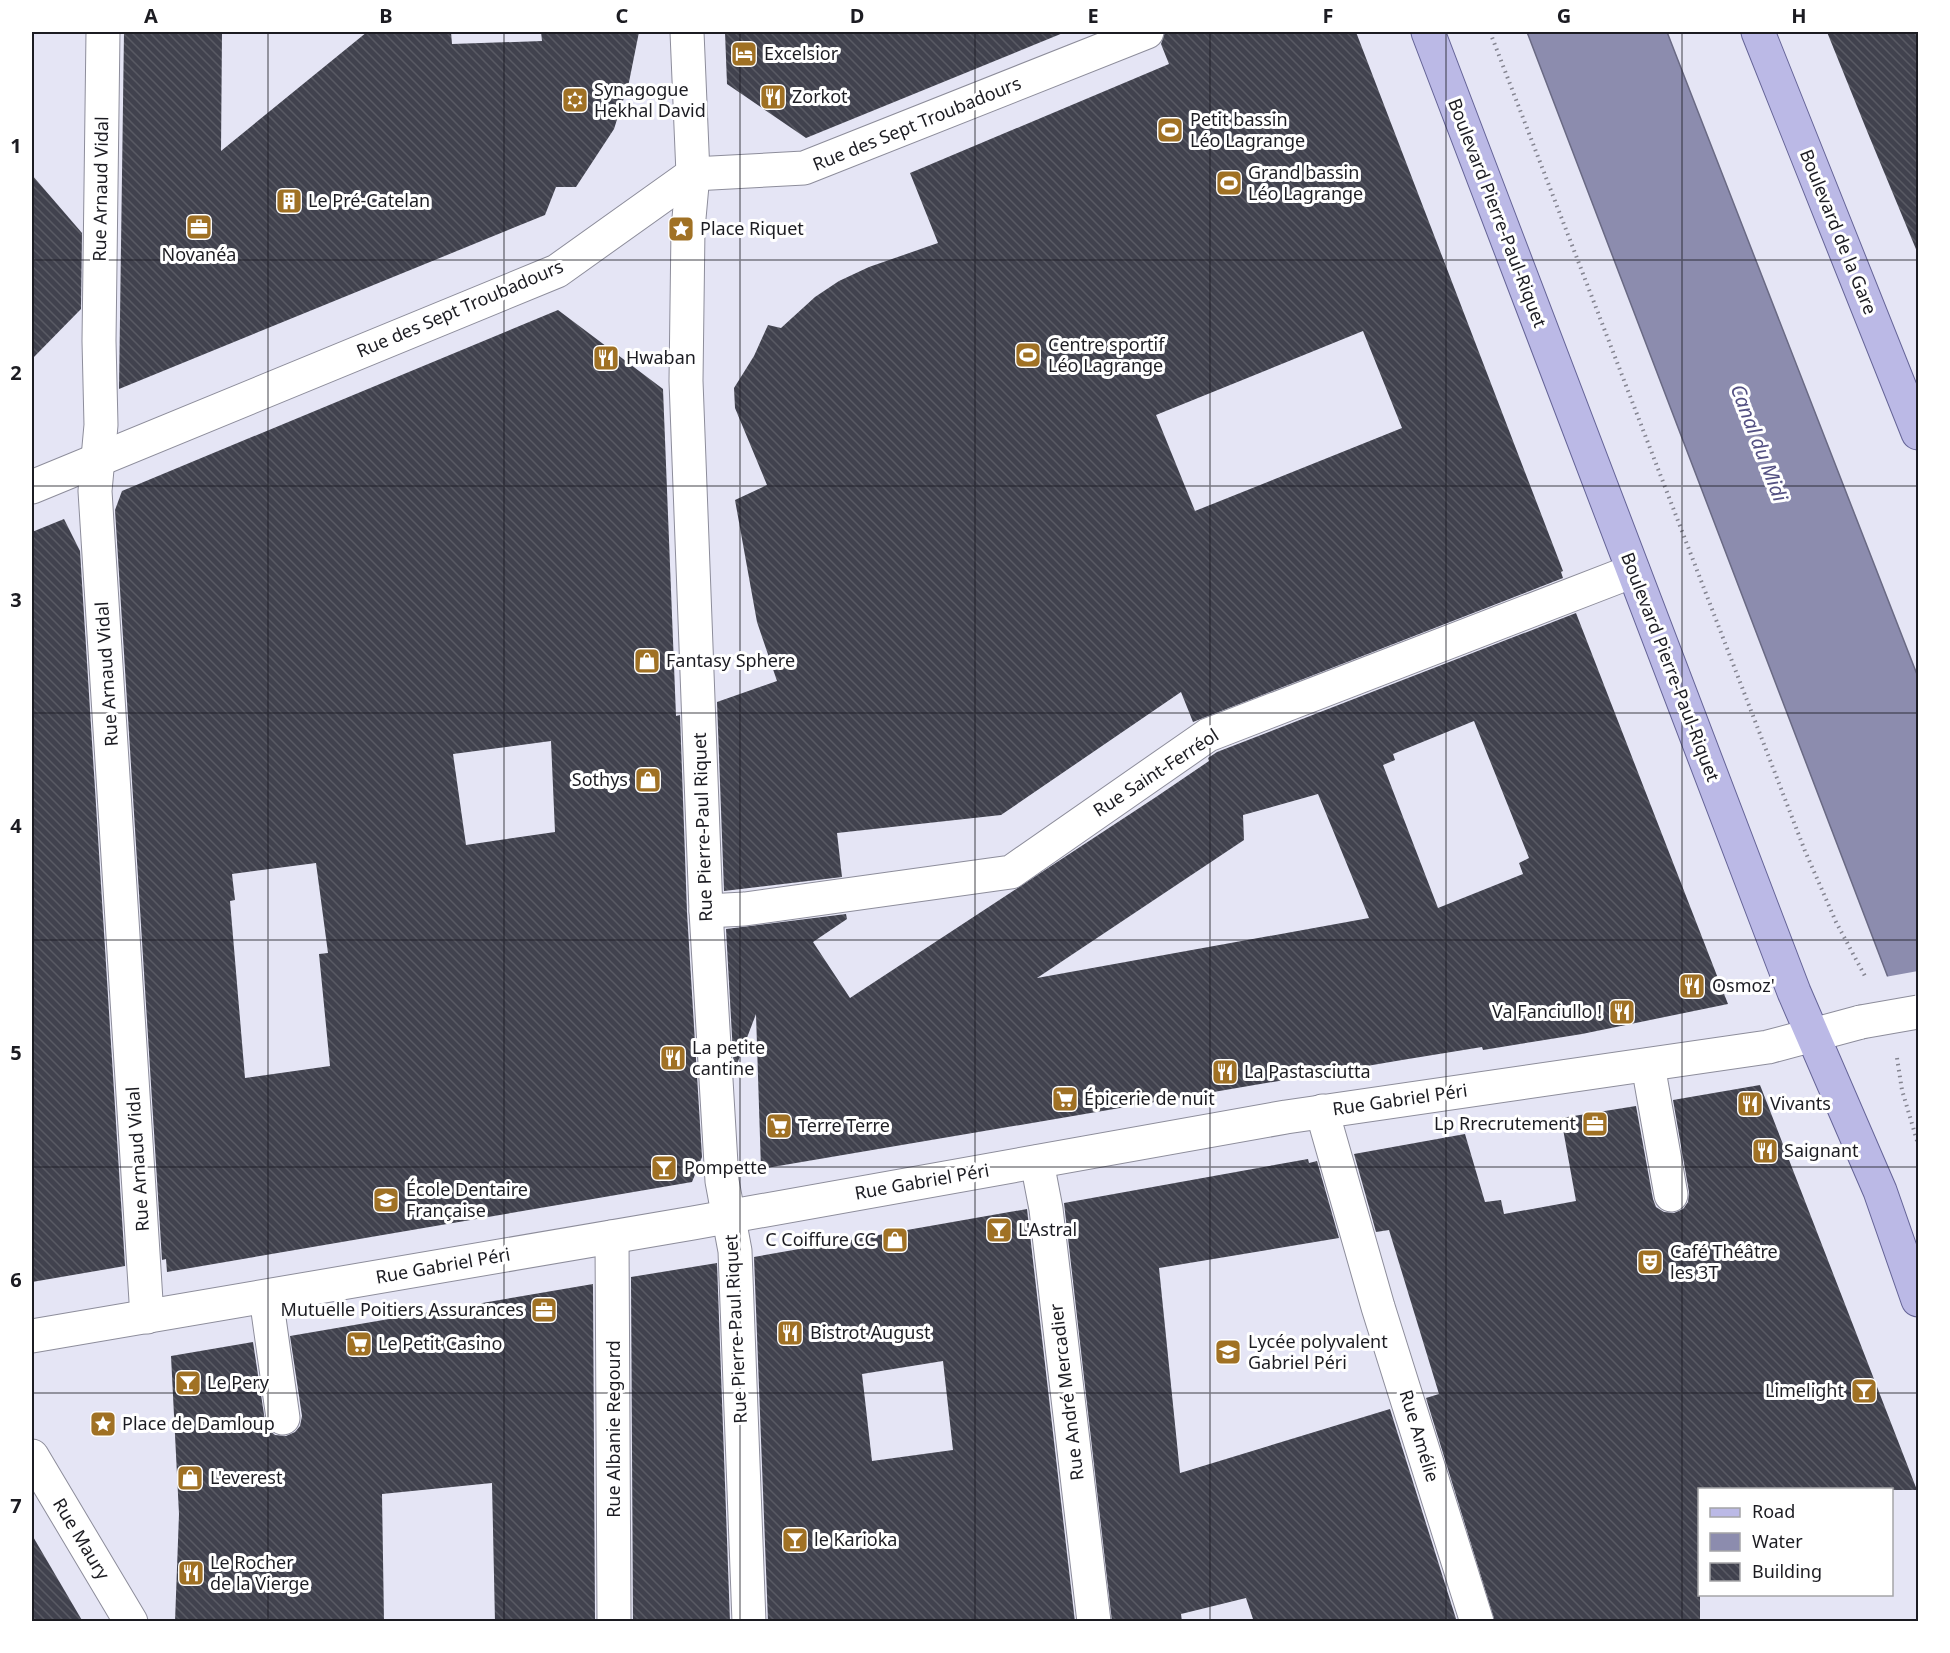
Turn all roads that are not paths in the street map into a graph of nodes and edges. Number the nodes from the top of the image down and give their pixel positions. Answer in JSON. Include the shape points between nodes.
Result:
{"nodes":[{"id":1,"x":103,"y":32,"type":"edge"},
{"id":2,"x":687,"y":32,"type":"edge"},
{"id":3,"x":1147,"y":32,"type":"edge"},
{"id":4,"x":1428,"y":32,"type":"edge"},
{"id":5,"x":1758,"y":32,"type":"edge"},
{"id":6,"x":693,"y":174,"type":"junction"},
{"id":7,"x":1918,"y":433,"type":"edge"},
{"id":8,"x":98,"y":459,"type":"junction"},
{"id":9,"x":32,"y":487,"type":"edge"},
{"id":10,"x":1633,"y":571,"type":"junction"},
{"id":11,"x":706,"y":911,"type":"junction"},
{"id":12,"x":1918,"y":1012,"type":"edge"},
{"id":13,"x":1813,"y":1036,"type":"junction"},
{"id":14,"x":1648,"y":1065,"type":"junction"},
{"id":15,"x":1322,"y":1111,"type":"junction"},
{"id":16,"x":1036,"y":1162,"type":"junction"},
{"id":17,"x":1671,"y":1196,"type":"dead end"},
{"id":18,"x":728,"y":1217,"type":"junction"},
{"id":19,"x":612,"y":1237,"type":"junction"},
{"id":20,"x":266,"y":1297,"type":"junction"},
{"id":21,"x":1918,"y":1300,"type":"edge"},
{"id":22,"x":147,"y":1317,"type":"junction"},
{"id":23,"x":32,"y":1336,"type":"edge"},
{"id":24,"x":284,"y":1418,"type":"dead end"},
{"id":25,"x":32,"y":1456,"type":"edge"},
{"id":26,"x":131,"y":1622,"type":"edge"},
{"id":27,"x":614,"y":1622,"type":"edge"},
{"id":28,"x":749,"y":1622,"type":"edge"},
{"id":29,"x":1094,"y":1622,"type":"edge"},
{"id":30,"x":1477,"y":1622,"type":"edge"}],
"edges":[{"from":1,"to":8,"type":"street","name":"Rue Arnaud Vidal"},
{"from":2,"to":6,"type":"street","name":"Rue Pierre-Paul Riquet"},
{"from":3,"to":6,"type":"street","name":"Rue des Sept Troubadours","via":[[815,165]]},
{"from":4,"to":10,"type":"main road","name":"Boulevard Pierre-Paul-Riquet"},
{"from":5,"to":7,"type":"main road","name":"Boulevard de la Gare"},
{"from":6,"to":8,"type":"street","name":"Rue des Sept Troubadours","via":[[557,272]]},
{"from":6,"to":11,"type":"street","name":"Rue Pierre-Paul Riquet","via":[[688,229],[686,381]]},
{"from":8,"to":9,"type":"street","name":"Rue des Sept Troubadours"},
{"from":8,"to":22,"type":"street","name":"Rue Arnaud Vidal","via":[[95,491]]},
{"from":10,"to":11,"type":"street","name":"Rue Saint-Ferréol","via":[[1208,735],[1011,872]]},
{"from":10,"to":13,"type":"main road","name":"Boulevard Pierre-Paul-Riquet"},
{"from":11,"to":18,"type":"street","name":"Rue Pierre-Paul Riquet","via":[[722,1181]]},
{"from":12,"to":13,"type":"street","name":"Rue Gabriel Péri","bridge":true},
{"from":13,"to":14,"type":"street","name":"Rue Gabriel Péri","via":[[1768,1047]]},
{"from":13,"to":21,"type":"main road","name":"Boulevard Pierre-Paul-Riquet","via":[[1880,1191]]},
{"from":14,"to":15,"type":"street","name":"Rue Gabriel Péri"},
{"from":14,"to":17,"type":"street"},
{"from":15,"to":16,"type":"street","name":"Rue Gabriel Péri"},
{"from":15,"to":30,"type":"street","name":"Rue Amélie"},
{"from":16,"to":18,"type":"street","name":"Rue Gabriel Péri"},
{"from":16,"to":29,"type":"street","name":"Rue André Mercadier","via":[[1046,1209]]},
{"from":18,"to":19,"type":"street","name":"Rue Gabriel Péri"},
{"from":18,"to":28,"type":"street","name":"Rue Pierre-Paul Riquet","via":[[735,1251]]},
{"from":19,"to":20,"type":"street","name":"Rue Gabriel Péri"},
{"from":19,"to":27,"type":"street","name":"Rue Albanie Regourd"},
{"from":20,"to":22,"type":"street","name":"Rue Gabriel Péri"},
{"from":20,"to":24,"type":"street"},
{"from":22,"to":23,"type":"street","name":"Rue Gabriel Péri"},
{"from":25,"to":26,"type":"street","name":"Rue Maury"}]}
